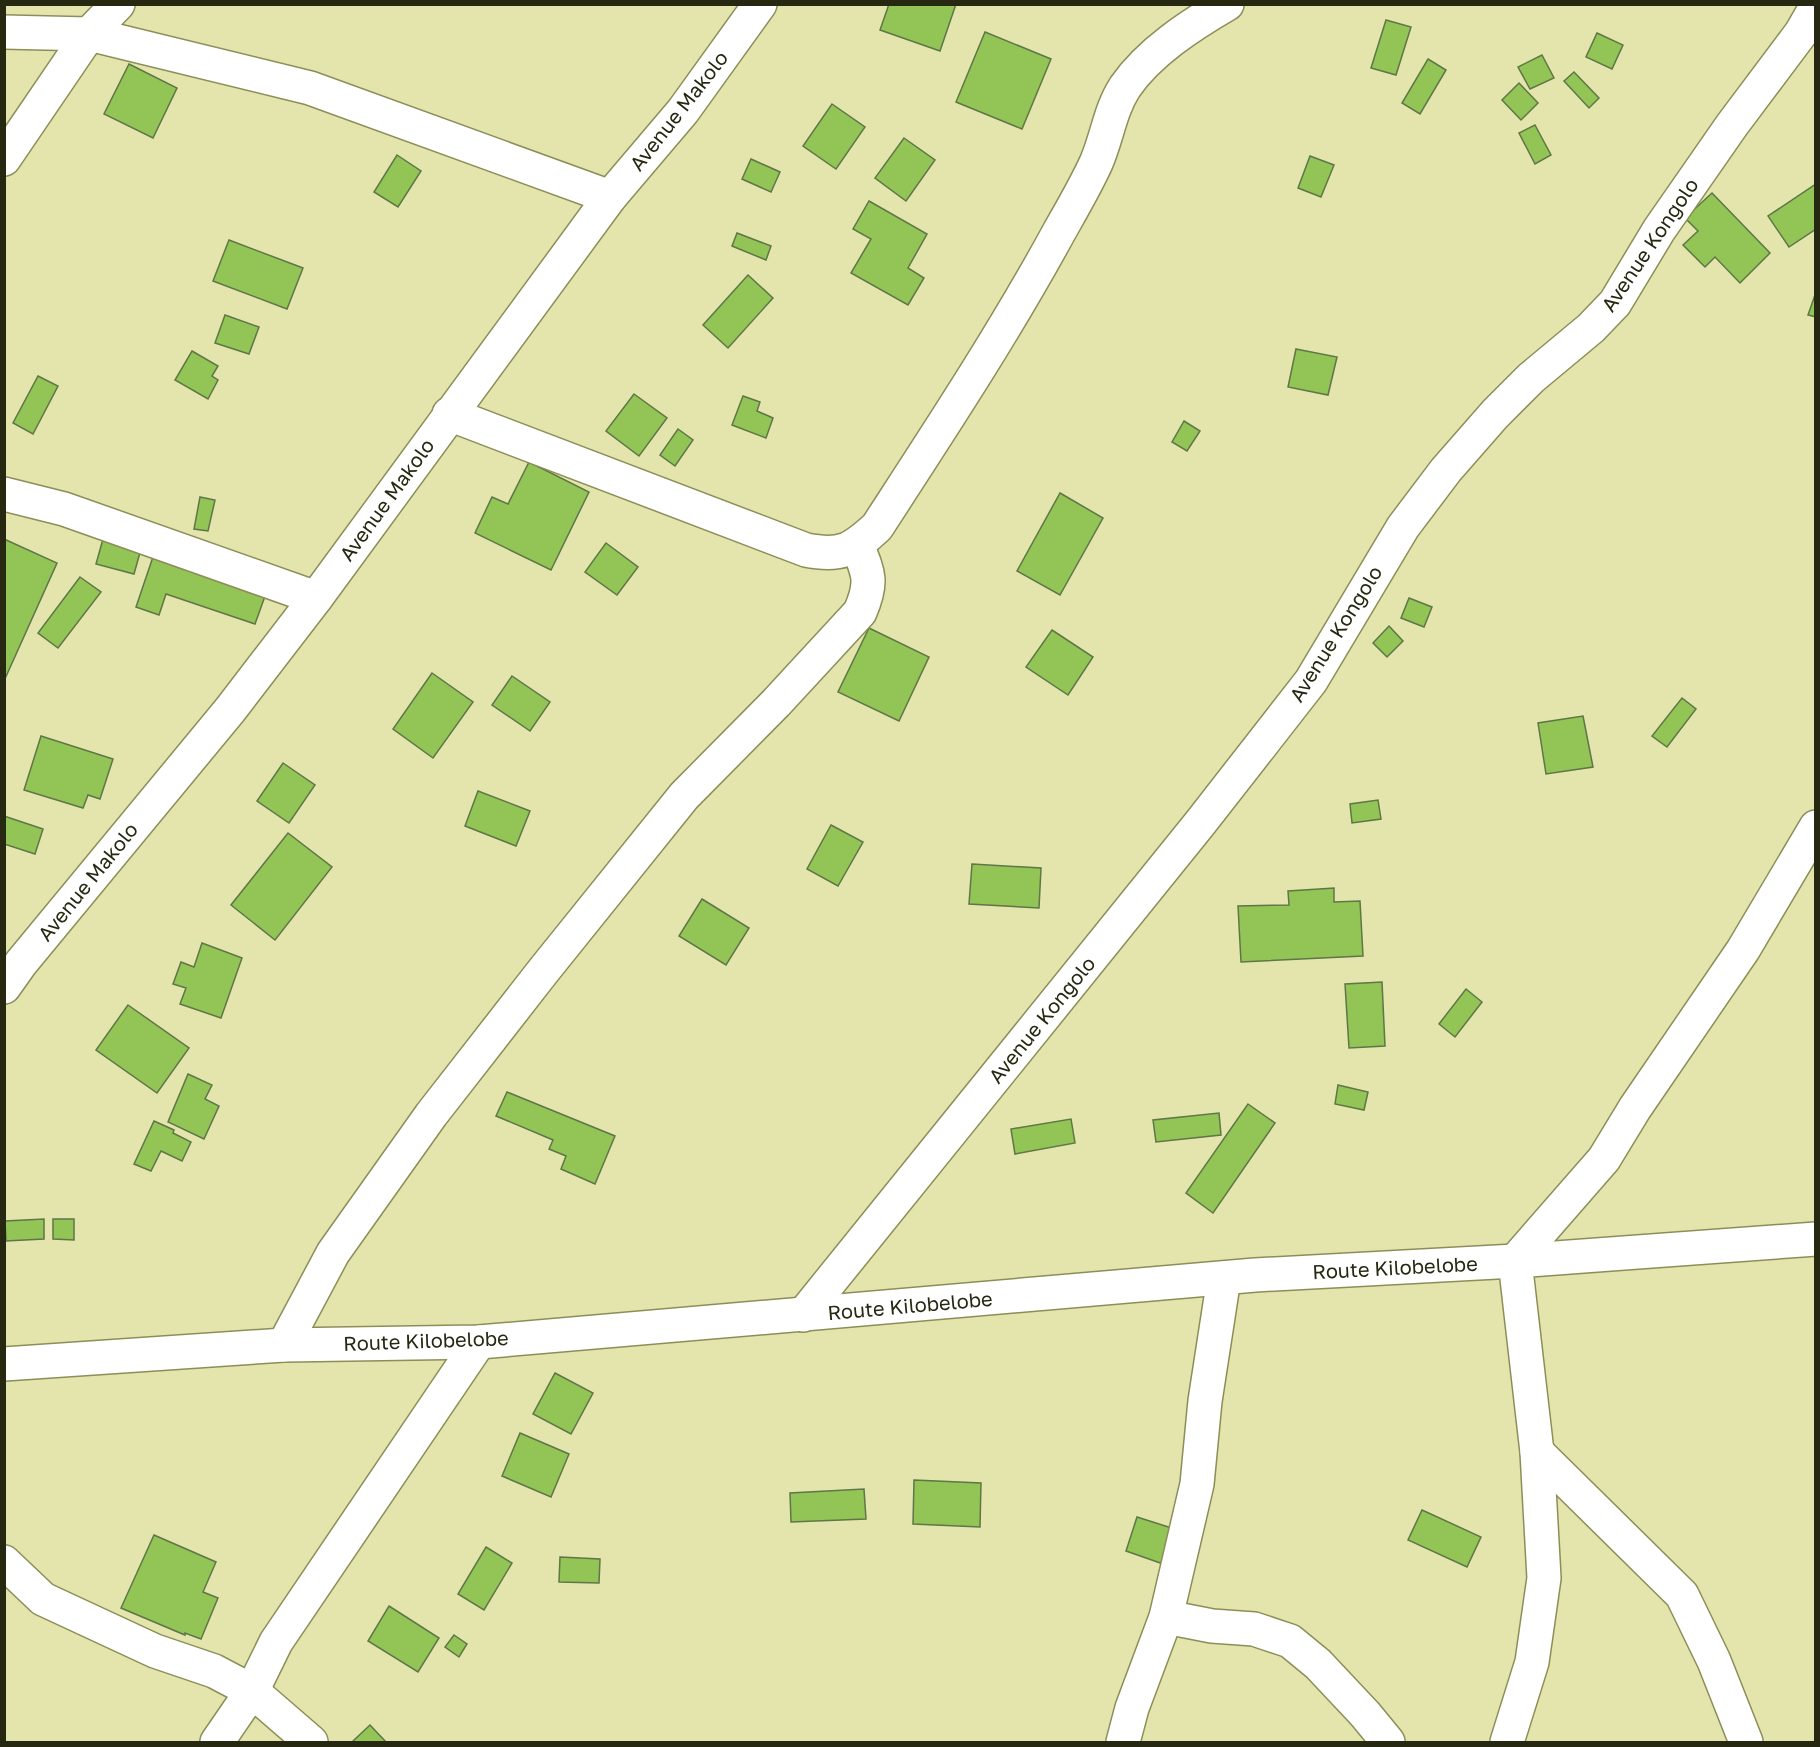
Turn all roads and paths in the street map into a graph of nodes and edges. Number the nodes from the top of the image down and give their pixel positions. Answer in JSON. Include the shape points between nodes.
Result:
{"nodes":[{"id":1,"x":118,"y":4,"type":"edge"},
{"id":2,"x":760,"y":4,"type":"edge"},
{"id":3,"x":1227,"y":4,"type":"edge"},
{"id":4,"x":1815,"y":7,"type":"edge"},
{"id":5,"x":4,"y":32,"type":"edge"},
{"id":6,"x":89,"y":33,"type":"junction"},
{"id":7,"x":4,"y":159,"type":"edge"},
{"id":8,"x":610,"y":197,"type":"junction"},
{"id":9,"x":449,"y":414,"type":"junction"},
{"id":10,"x":4,"y":494,"type":"edge"},
{"id":11,"x":857,"y":545,"type":"junction"},
{"id":12,"x":316,"y":598,"type":"junction"},
{"id":13,"x":1815,"y":827,"type":"edge"},
{"id":14,"x":10,"y":970,"type":"edge"},
{"id":15,"x":1815,"y":1239,"type":"edge"},
{"id":16,"x":1515,"y":1261,"type":"junction"},
{"id":17,"x":1224,"y":1278,"type":"junction"},
{"id":18,"x":803,"y":1315,"type":"junction"},
{"id":19,"x":479,"y":1342,"type":"junction"},
{"id":20,"x":284,"y":1345,"type":"junction"},
{"id":21,"x":4,"y":1364,"type":"edge"},
{"id":22,"x":1537,"y":1452,"type":"junction"},
{"id":23,"x":4,"y":1562,"type":"edge"},
{"id":24,"x":1166,"y":1617,"type":"junction"},
{"id":25,"x":252,"y":1691,"type":"junction"},
{"id":26,"x":217,"y":1743,"type":"edge"},
{"id":27,"x":311,"y":1743,"type":"edge"},
{"id":28,"x":1123,"y":1743,"type":"edge"},
{"id":29,"x":1388,"y":1743,"type":"edge"},
{"id":30,"x":1507,"y":1743,"type":"edge"},
{"id":31,"x":1746,"y":1743,"type":"edge"}],
"edges":[{"from":1,"to":6,"type":"street"},
{"from":2,"to":8,"type":"street","name":"Avenue Makolo","via":[[682,111]]},
{"from":3,"to":11,"type":"street","via":[[1162,49],[1125,87],[1096,163],[1012,316],[877,526]]},
{"from":4,"to":18,"type":"street","name":"Avenue Kongolo","via":[[1801,33],[1659,230],[1615,303],[1531,378],[1446,470],[1403,527],[1311,681]]},
{"from":5,"to":6,"type":"street"},
{"from":6,"to":7,"type":"street"},
{"from":6,"to":8,"type":"street","via":[[310,88]]},
{"from":8,"to":9,"type":"street","name":"Avenue Makolo"},
{"from":9,"to":11,"type":"street","via":[[806,550],[825,554]]},
{"from":9,"to":12,"type":"street","name":"Avenue Makolo"},
{"from":10,"to":12,"type":"street","via":[[64,509]]},
{"from":11,"to":20,"type":"street","via":[[868,570],[868,593],[860,612],[684,796],[544,970],[431,1115],[333,1253]]},
{"from":12,"to":14,"type":"street","name":"Avenue Makolo","via":[[230,710]]},
{"from":13,"to":16,"type":"street","via":[[1743,951],[1604,1159]]},
{"from":15,"to":16,"type":"street","name":"Route Kilobelobe"},
{"from":16,"to":17,"type":"street","name":"Route Kilobelobe"},
{"from":16,"to":22,"type":"street"},
{"from":17,"to":18,"type":"street","name":"Route Kilobelobe"},
{"from":17,"to":24,"type":"street","via":[[1197,1484]]},
{"from":18,"to":19,"type":"street","name":"Route Kilobelobe"},
{"from":19,"to":20,"type":"street","name":"Route Kilobelobe"},
{"from":19,"to":25,"type":"street","via":[[276,1642]]},
{"from":20,"to":21,"type":"street","name":"Route Kilobelobe"},
{"from":22,"to":30,"type":"street","via":[[1544,1578],[1532,1662]]},
{"from":22,"to":31,"type":"street","via":[[1682,1595],[1714,1661]]},
{"from":23,"to":25,"type":"street","via":[[43,1599]]},
{"from":24,"to":28,"type":"street"},
{"from":24,"to":29,"type":"street","via":[[1254,1629],[1290,1641],[1318,1664]]},
{"from":25,"to":26,"type":"street"},
{"from":25,"to":27,"type":"street"}]}
